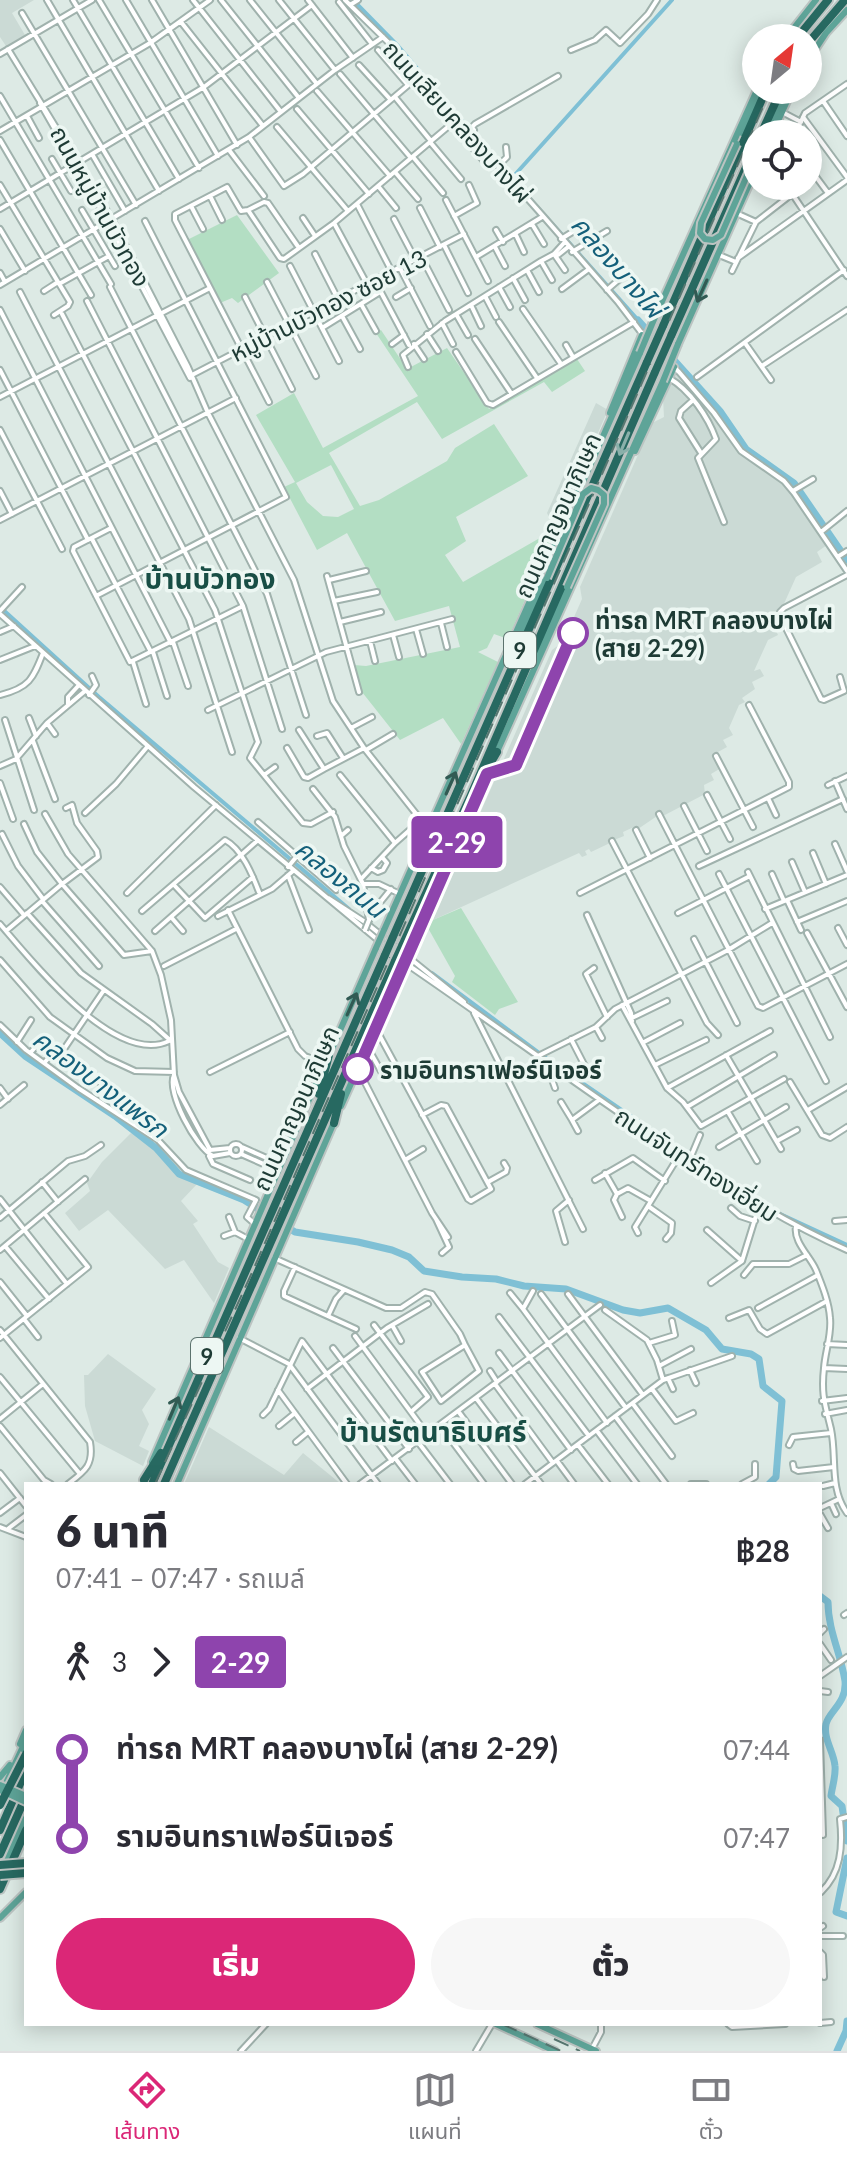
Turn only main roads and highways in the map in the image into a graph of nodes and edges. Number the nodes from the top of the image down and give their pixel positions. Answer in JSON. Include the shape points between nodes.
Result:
{"nodes":[{"id":1,"x":816,"y":0,"type":"edge"},
{"id":2,"x":828,"y":0,"type":"edge"},
{"id":3,"x":845,"y":0,"type":"edge"},
{"id":4,"x":847,"y":10,"type":"edge"},
{"id":5,"x":797,"y":24,"type":"edge"},
{"id":6,"x":808,"y":24,"type":"edge"},
{"id":7,"x":822,"y":31,"type":"edge"},
{"id":8,"x":822,"y":34,"type":"edge"},
{"id":9,"x":755,"y":104,"type":"edge"},
{"id":10,"x":756,"y":104,"type":"edge"},
{"id":11,"x":742,"y":133,"type":"edge"},
{"id":12,"x":742,"y":177,"type":"edge"},
{"id":13,"x":742,"y":187,"type":"edge"},
{"id":14,"x":742,"y":200,"type":"edge"},
{"id":15,"x":719,"y":255,"type":"junction"},
{"id":16,"x":706,"y":261,"type":"junction"},
{"id":17,"x":642,"y":335,"type":"road end"},
{"id":18,"x":674,"y":367,"type":"road end"},
{"id":19,"x":666,"y":380,"type":"junction"},
{"id":20,"x":605,"y":432,"type":"junction"},
{"id":21,"x":492,"y":690,"type":"junction"},
{"id":22,"x":519,"y":704,"type":"junction"},
{"id":23,"x":497,"y":752,"type":"junction"},
{"id":24,"x":471,"y":795,"type":"junction"},
{"id":25,"x":405,"y":949,"type":"junction"},
{"id":26,"x":401,"y":964,"type":"junction"},
{"id":27,"x":329,"y":1055,"type":"junction"},
{"id":28,"x":347,"y":1070,"type":"junction"},
{"id":29,"x":312,"y":1118,"type":"junction"},
{"id":30,"x":334,"y":1123,"type":"junction"},
{"id":31,"x":288,"y":1218,"type":"junction"},
{"id":32,"x":259,"y":1224,"type":"junction"},
{"id":33,"x":280,"y":1236,"type":"junction"},
{"id":34,"x":146,"y":1482,"type":"edge"},
{"id":35,"x":147,"y":1482,"type":"edge"},
{"id":36,"x":164,"y":1482,"type":"edge"},
{"id":37,"x":178,"y":1482,"type":"edge"},
{"id":38,"x":24,"y":1734,"type":"edge"},
{"id":39,"x":24,"y":1744,"type":"edge"},
{"id":40,"x":24,"y":1758,"type":"edge"},
{"id":41,"x":24,"y":1775,"type":"edge"},
{"id":42,"x":0,"y":1777,"type":"edge"},
{"id":43,"x":0,"y":1790,"type":"edge"},
{"id":44,"x":24,"y":1797,"type":"edge"},
{"id":45,"x":24,"y":1802,"type":"edge"},
{"id":46,"x":0,"y":1805,"type":"edge"},
{"id":47,"x":24,"y":1822,"type":"edge"},
{"id":48,"x":0,"y":1830,"type":"edge"},
{"id":49,"x":24,"y":1835,"type":"edge"},
{"id":50,"x":0,"y":1854,"type":"edge"},
{"id":51,"x":24,"y":1863,"type":"edge"},
{"id":52,"x":0,"y":1865,"type":"edge"},
{"id":53,"x":24,"y":1873,"type":"edge"},
{"id":54,"x":0,"y":1876,"type":"edge"},
{"id":55,"x":0,"y":1889,"type":"edge"},
{"id":56,"x":24,"y":1894,"type":"edge"},
{"id":57,"x":0,"y":1918,"type":"edge"},
{"id":58,"x":499,"y":2026,"type":"edge"},
{"id":59,"x":541,"y":2026,"type":"edge"},
{"id":60,"x":594,"y":2050,"type":"edge"},
{"id":61,"x":555,"y":2051,"type":"edge"}],
"edges":[{"from":1,"to":5,"type":"main road"},
{"from":2,"to":6,"type":"highway"},
{"from":3,"to":7,"type":"highway"},
{"from":4,"to":8,"type":"main road"},
{"from":9,"to":20,"type":"main road","bridge":true},
{"from":10,"to":29,"type":"highway","name":"ถนนกาญจนาภิเษก","number":"9","bridge":true},
{"from":11,"to":13,"type":"main road","bridge":true,"via":[[701,223],[705,239],[721,235]]},
{"from":12,"to":16,"type":"highway","name":"ถนนกาญจนาภิเษก","number":"9"},
{"from":14,"to":15,"type":"main road"},
{"from":15,"to":16,"type":"highway"},
{"from":15,"to":19,"type":"main road","one_way":true,"bridge":true},
{"from":16,"to":24,"type":"highway","name":"ถนนกาญจนาภิเษก","number":"9","one_way":true,"bridge":true},
{"from":17,"to":20,"type":"main road"},
{"from":18,"to":19,"type":"main road"},
{"from":19,"to":22,"type":"main road"},
{"from":20,"to":21,"type":"main road"},
{"from":21,"to":22,"type":"main road","bridge":true,"via":[[583,494],[598,490],[604,504]]},
{"from":27,"to":21,"type":"main road","one_way":true,"bridge":true},
{"from":22,"to":23,"type":"main road"},
{"from":23,"to":24,"type":"highway"},
{"from":23,"to":25,"type":"main road"},
{"from":24,"to":25,"type":"highway","name":"ถนนกาญจนาภิเษก","number":"9"},
{"from":25,"to":26,"type":"highway","name":"ถนนกาญจนาภิเษก","number":"9","bridge":true},
{"from":26,"to":28,"type":"highway","name":"ถนนกาญจนาภิเษก","number":"9"},
{"from":26,"to":30,"type":"main road"},
{"from":27,"to":29,"type":"highway"},
{"from":27,"to":32,"type":"main road"},
{"from":28,"to":30,"type":"highway"},
{"from":28,"to":31,"type":"highway","name":"ถนนกาญจนาภิเษก","number":"9"},
{"from":29,"to":32,"type":"highway","name":"ถนนกาญจนาภิเษก","number":"9","via":[[275,1204]]},
{"from":30,"to":31,"type":"main road"},
{"from":31,"to":33,"type":"highway","name":"ถนนกาญจนาภิเษก","number":"9"},
{"from":34,"to":32,"type":"main road","one_way":true,"via":[[248,1239]]},
{"from":32,"to":35,"type":"highway","name":"ถนนกาญจนาภิเษก","number":"9","via":[[176,1430]]},
{"from":33,"to":36,"type":"highway","name":"ถนนกาญจนาภิเษก","number":"9"},
{"from":33,"to":37,"type":"main road"},
{"from":38,"to":42,"type":"main road"},
{"from":39,"to":43,"type":"main road"},
{"from":40,"to":46,"type":"highway","bridge":true},
{"from":41,"to":48,"type":"highway"},
{"from":43,"to":44,"type":"main road","bridge":true},
{"from":45,"to":50,"type":"highway"},
{"from":47,"to":54,"type":"main road"},
{"from":49,"to":55,"type":"highway","bridge":true},
{"from":51,"to":52,"type":"highway","bridge":true},
{"from":53,"to":54,"type":"highway","bridge":true},
{"from":56,"to":57,"type":"main road"},
{"from":58,"to":61,"type":"main road"},
{"from":59,"to":60,"type":"main road"}]}
